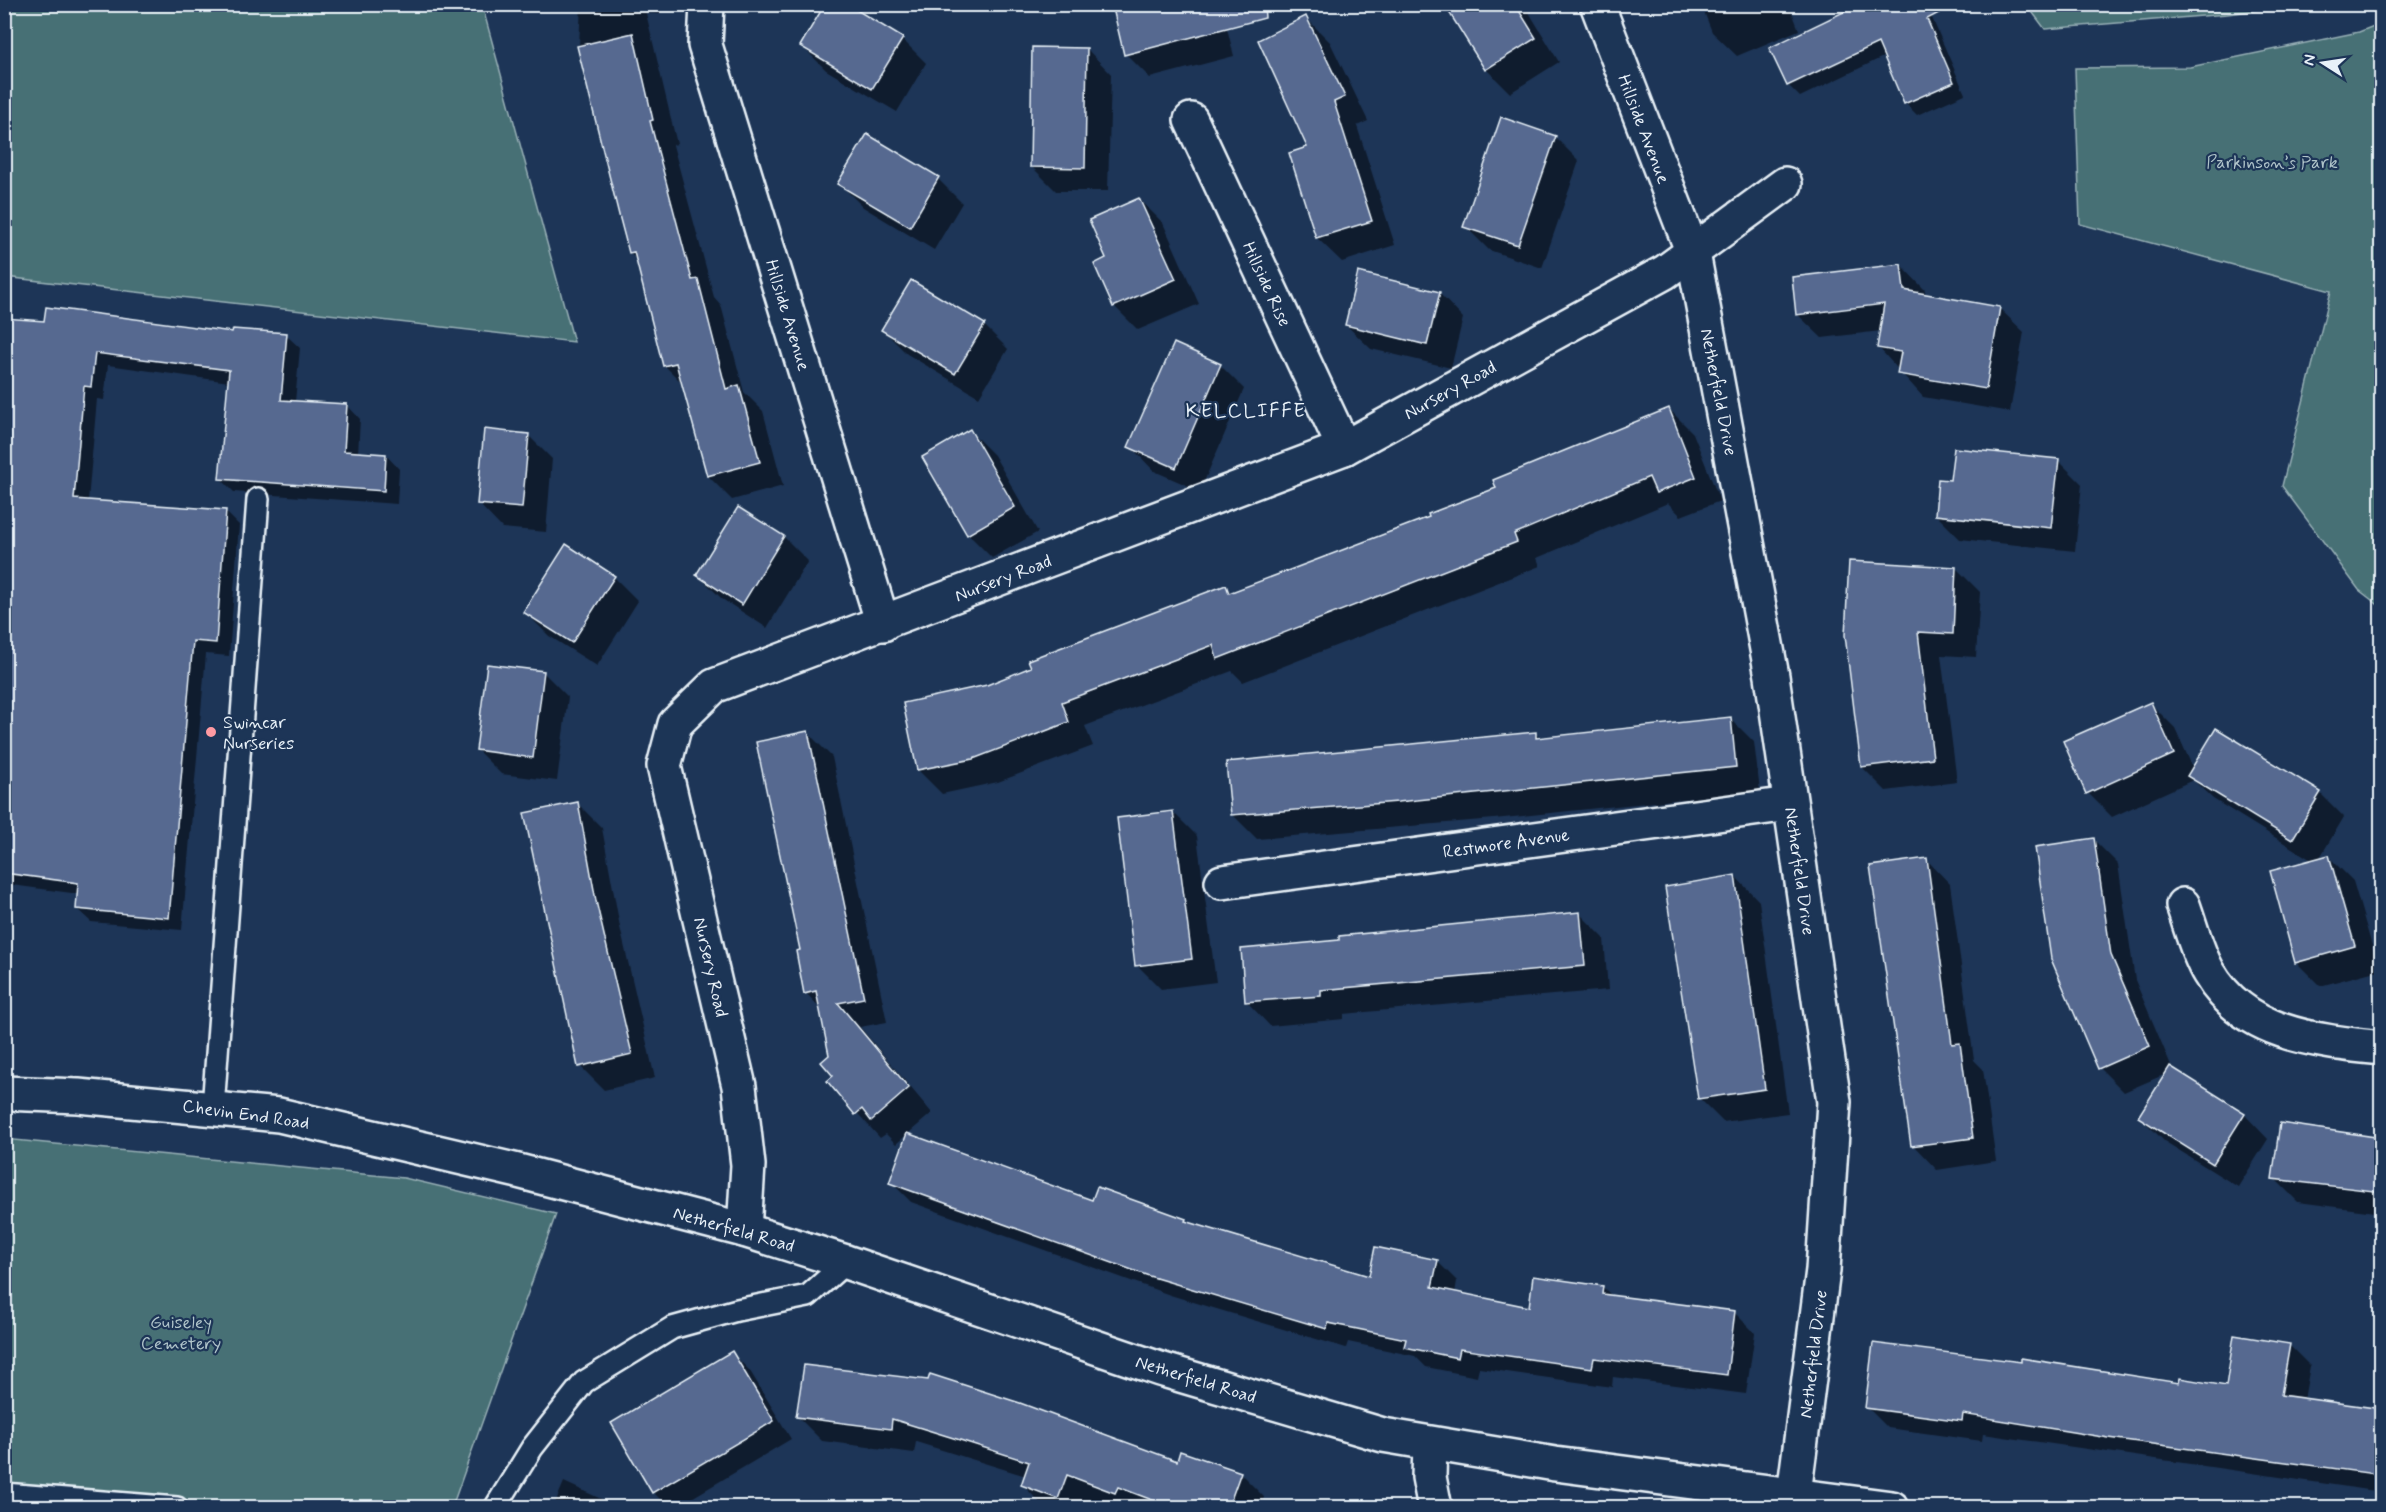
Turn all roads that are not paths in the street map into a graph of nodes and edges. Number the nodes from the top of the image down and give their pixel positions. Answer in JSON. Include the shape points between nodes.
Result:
{"nodes":[{"id":1,"x":707,"y":4,"type":"edge"},
{"id":2,"x":1597,"y":4,"type":"edge"},
{"id":3,"x":1191,"y":120,"type":"dead end"},
{"id":4,"x":1785,"y":184,"type":"dead end"},
{"id":5,"x":1693,"y":253,"type":"junction"},
{"id":6,"x":1344,"y":448,"type":"junction"},
{"id":7,"x":258,"y":499,"type":"dead end"},
{"id":8,"x":883,"y":624,"type":"junction"},
{"id":9,"x":1790,"y":804,"type":"junction"},
{"id":10,"x":1222,"y":882,"type":"dead end"},
{"id":11,"x":2183,"y":904,"type":"dead end"},
{"id":12,"x":2382,"y":1048,"type":"edge"},
{"id":13,"x":4,"y":1093,"type":"edge"},
{"id":14,"x":213,"y":1108,"type":"junction"},
{"id":15,"x":518,"y":1171,"type":"joint"},
{"id":16,"x":744,"y":1230,"type":"junction"},
{"id":17,"x":846,"y":1262,"type":"junction"},
{"id":18,"x":1430,"y":1443,"type":"junction"},
{"id":19,"x":4,"y":1494,"type":"edge"},
{"id":20,"x":1794,"y":1494,"type":"junction"},
{"id":21,"x":177,"y":1508,"type":"edge"},
{"id":22,"x":495,"y":1508,"type":"edge"},
{"id":23,"x":1435,"y":1508,"type":"edge"},
{"id":24,"x":1892,"y":1508,"type":"edge"}],
"edges":[{"from":1,"to":8,"type":"street","name":"Hillside Avenue","via":[[705,45]]},
{"from":2,"to":5,"type":"street","name":"Hillside Avenue"},
{"from":3,"to":6,"type":"street","name":"Hillside Rise"},
{"from":4,"to":5,"type":"street","name":"Nursery Road"},
{"from":5,"to":6,"type":"street","name":"Nursery Road"},
{"from":5,"to":9,"type":"street","name":"Netherfield Drive","via":[[1772,676]]},
{"from":6,"to":8,"type":"street","name":"Nursery Road"},
{"from":7,"to":14,"type":"lane"},
{"from":8,"to":16,"type":"street","name":"Nursery Road","via":[[714,686],[675,724],[664,766],[739,1086],[748,1165]]},
{"from":9,"to":10,"type":"street","name":"Restmore Avenue"},
{"from":9,"to":20,"type":"street","name":"Netherfield Drive","via":[[1834,1102],[1823,1270]]},
{"from":11,"to":12,"type":"street","via":[[2208,971],[2223,993],[2250,1015],[2280,1032]]},
{"from":13,"to":14,"type":"street","name":"Chevin End Road"},
{"from":14,"to":15,"type":"street","name":"Chevin End Road","via":[[279,1115]]},
{"from":15,"to":16,"type":"street","name":"Netherfield Road"},
{"from":16,"to":17,"type":"street","name":"Netherfield Road"},
{"from":17,"to":18,"type":"street","name":"Netherfield Road","via":[[1160,1369],[1383,1435]]},
{"from":17,"to":22,"type":"lane","via":[[808,1296],[672,1328],[584,1382],[532,1448]]},
{"from":18,"to":20,"type":"street","name":"Netherfield Road","via":[[1555,1464]]},
{"from":18,"to":23,"type":"street","via":[[1429,1477]]},
{"from":19,"to":21,"type":"lane"},
{"from":20,"to":24,"type":"street","name":"Netherfield Road"}]}
